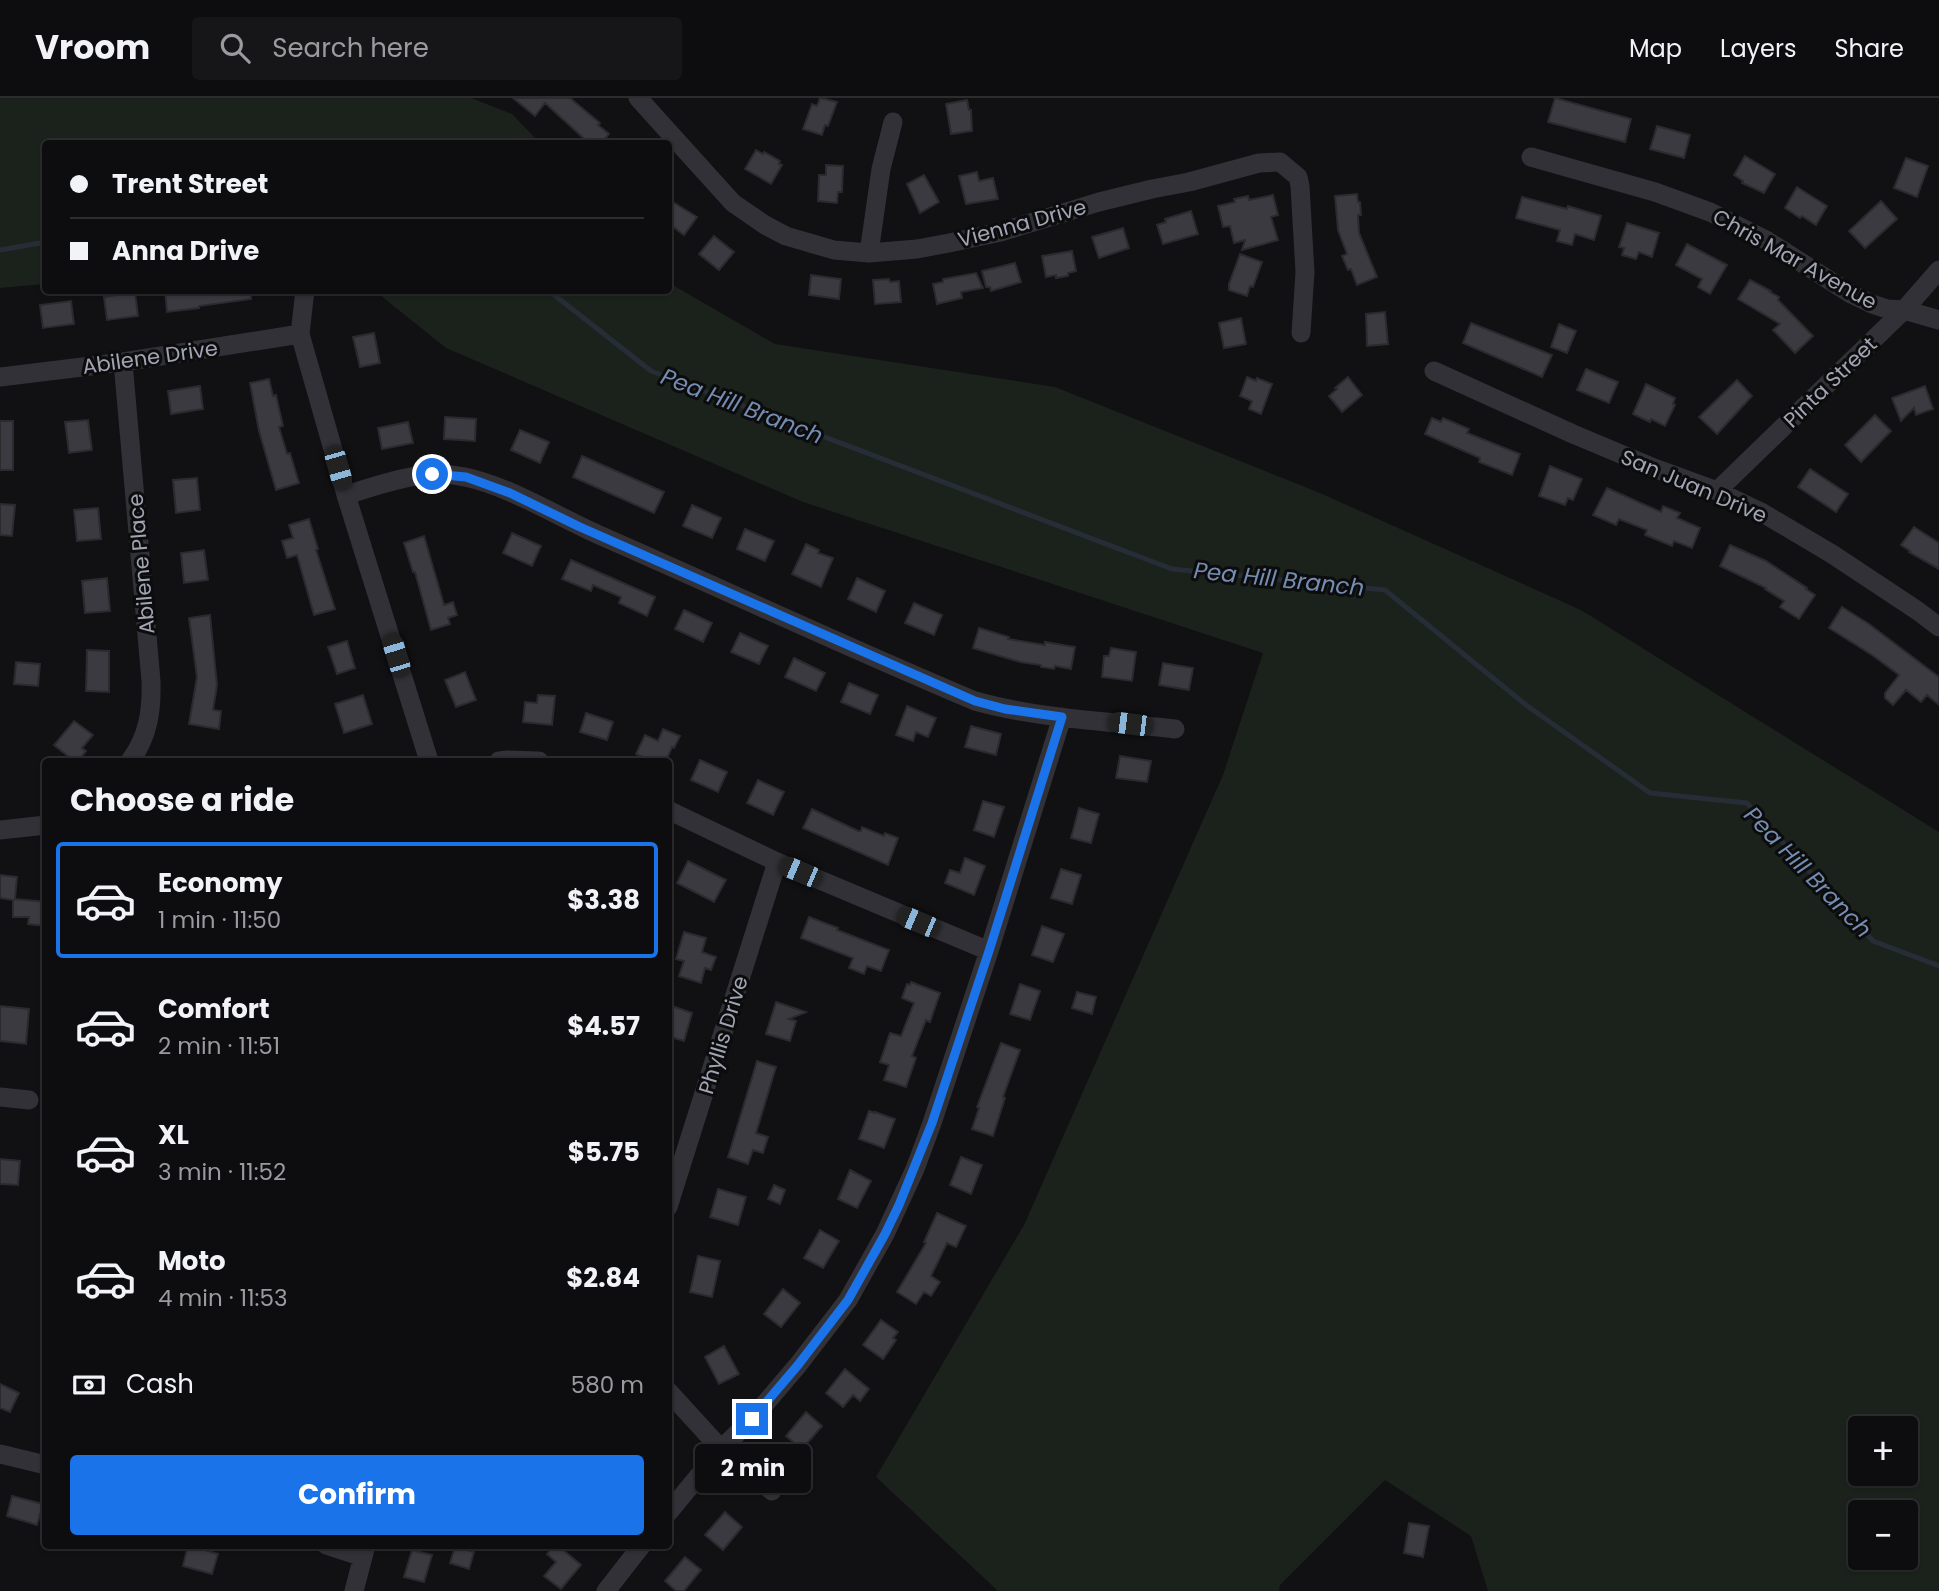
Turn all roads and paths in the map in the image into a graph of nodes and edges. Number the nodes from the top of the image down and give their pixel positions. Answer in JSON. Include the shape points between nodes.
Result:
{"nodes":[{"id":1,"x":638,"y":98,"type":"edge"},
{"id":2,"x":893,"y":122,"type":"dead end"},
{"id":3,"x":1531,"y":157,"type":"dead end"},
{"id":4,"x":869,"y":253,"type":"junction"},
{"id":5,"x":1939,"y":270,"type":"edge"},
{"id":6,"x":305,"y":294,"type":"edge"},
{"id":7,"x":1904,"y":310,"type":"junction"},
{"id":8,"x":1939,"y":320,"type":"edge"},
{"id":9,"x":1301,"y":333,"type":"dead end"},
{"id":10,"x":300,"y":334,"type":"junction"},
{"id":11,"x":123,"y":362,"type":"junction"},
{"id":12,"x":1434,"y":371,"type":"dead end"},
{"id":13,"x":0,"y":377,"type":"edge"},
{"id":14,"x":1717,"y":491,"type":"junction"},
{"id":15,"x":346,"y":495,"type":"junction"},
{"id":16,"x":1939,"y":627,"type":"edge"},
{"id":17,"x":1062,"y":717,"type":"junction"},
{"id":18,"x":1175,"y":729,"type":"dead end"},
{"id":19,"x":132,"y":758,"type":"edge"},
{"id":20,"x":428,"y":758,"type":"edge"},
{"id":21,"x":672,"y":812,"type":"edge"},
{"id":22,"x":42,"y":825,"type":"edge"},
{"id":23,"x":0,"y":830,"type":"edge"},
{"id":24,"x":777,"y":862,"type":"junction"},
{"id":25,"x":989,"y":951,"type":"junction"},
{"id":26,"x":0,"y":1097,"type":"edge"},
{"id":27,"x":30,"y":1100,"type":"dead end"},
{"id":28,"x":672,"y":1194,"type":"edge"},
{"id":29,"x":672,"y":1395,"type":"edge"},
{"id":30,"x":721,"y":1449,"type":"junction"},
{"id":31,"x":0,"y":1454,"type":"edge"},
{"id":32,"x":42,"y":1464,"type":"edge"},
{"id":33,"x":772,"y":1491,"type":"dead end"},
{"id":34,"x":672,"y":1508,"type":"edge"},
{"id":35,"x":639,"y":1549,"type":"edge"},
{"id":36,"x":365,"y":1551,"type":"edge"},
{"id":37,"x":354,"y":1591,"type":"edge"},
{"id":38,"x":606,"y":1591,"type":"edge"}],
"edges":[{"from":1,"to":4,"type":"street","name":"Vienna Drive","via":[[733,203],[765,225],[834,250]]},
{"from":2,"to":4,"type":"street"},
{"from":3,"to":7,"type":"street","name":"Chris Mar Avenue","via":[[1710,212],[1766,240],[1861,299]]},
{"from":4,"to":9,"type":"street","name":"Vienna Drive","via":[[917,249],[1001,232],[1125,195],[1280,162],[1298,177],[1301,193],[1305,272]]},
{"from":5,"to":7,"type":"street","name":"Pinta Street"},
{"from":6,"to":10,"type":"street"},
{"from":7,"to":8,"type":"street","name":"Chris Mar Avenue"},
{"from":7,"to":14,"type":"street","name":"Pinta Street"},
{"from":10,"to":11,"type":"street","name":"Abilene Drive"},
{"from":10,"to":15,"type":"street"},
{"from":11,"to":13,"type":"street","name":"Abilene Drive"},
{"from":11,"to":19,"type":"street","name":"Abilene Place","via":[[152,706],[142,742]]},
{"from":12,"to":14,"type":"street","name":"San Juan Drive","via":[[1573,434]]},
{"from":14,"to":16,"type":"street","name":"San Juan Drive","via":[[1832,554]]},
{"from":15,"to":17,"type":"street","via":[[410,476],[466,477],[975,701]]},
{"from":15,"to":20,"type":"street"},
{"from":17,"to":18,"type":"street"},
{"from":17,"to":25,"type":"street"},
{"from":21,"to":24,"type":"street"},
{"from":22,"to":23,"type":"street"},
{"from":24,"to":25,"type":"street"},
{"from":24,"to":28,"type":"street","name":"Phyllis Drive"},
{"from":25,"to":30,"type":"street","via":[[932,1123],[885,1234],[848,1300],[752,1419]]},
{"from":26,"to":27,"type":"street"},
{"from":29,"to":30,"type":"street"},
{"from":30,"to":33,"type":"street"},
{"from":30,"to":34,"type":"street"},
{"from":31,"to":32,"type":"street"},
{"from":35,"to":38,"type":"street"},
{"from":36,"to":37,"type":"street"}]}
